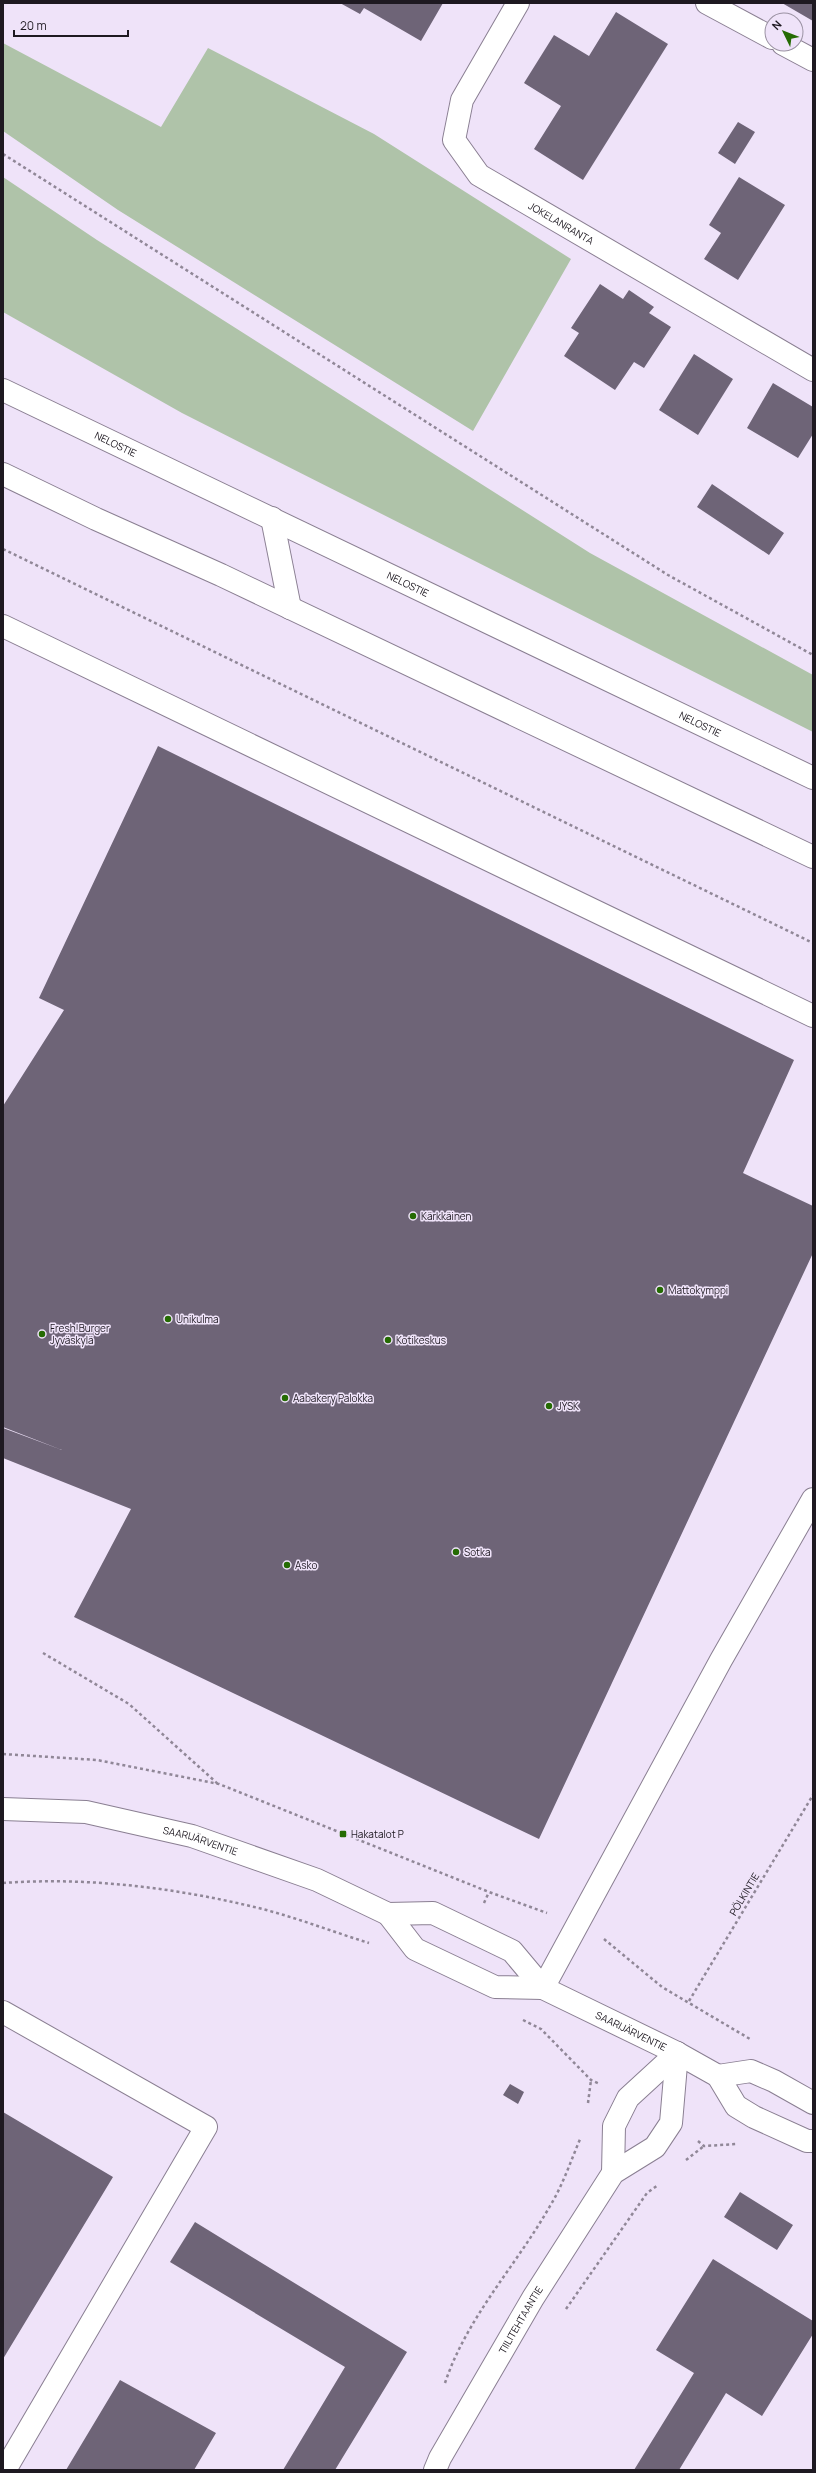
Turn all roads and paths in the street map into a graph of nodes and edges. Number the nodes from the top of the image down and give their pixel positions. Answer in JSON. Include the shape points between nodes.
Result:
{"nodes":[{"id":1,"x":518,"y":3,"type":"edge"},
{"id":2,"x":707,"y":3,"type":"edge"},
{"id":3,"x":764,"y":34,"type":"edge"},
{"id":4,"x":798,"y":52,"type":"edge"},
{"id":5,"x":813,"y":60,"type":"edge"},
{"id":6,"x":3,"y":154,"type":"edge"},
{"id":7,"x":813,"y":370,"type":"edge"},
{"id":8,"x":3,"y":390,"type":"edge"},
{"id":9,"x":3,"y":474,"type":"edge"},
{"id":10,"x":272,"y":518,"type":"junction"},
{"id":11,"x":3,"y":548,"type":"edge"},
{"id":12,"x":290,"y":608,"type":"junction"},
{"id":13,"x":3,"y":626,"type":"edge"},
{"id":14,"x":813,"y":655,"type":"edge"},
{"id":15,"x":813,"y":778,"type":"edge"},
{"id":16,"x":813,"y":857,"type":"edge"},
{"id":17,"x":813,"y":943,"type":"edge"},
{"id":18,"x":813,"y":1016,"type":"edge"},
{"id":19,"x":813,"y":1499,"type":"edge"},
{"id":20,"x":43,"y":1653,"type":"dead end"},
{"id":21,"x":3,"y":1754,"type":"edge"},
{"id":22,"x":219,"y":1784,"type":"junction"},
{"id":23,"x":813,"y":1795,"type":"edge"},
{"id":24,"x":3,"y":1809,"type":"edge"},
{"id":25,"x":3,"y":1883,"type":"edge"},
{"id":26,"x":388,"y":1914,"type":"junction"},
{"id":27,"x":577,"y":1924,"type":"junction"},
{"id":28,"x":372,"y":1944,"type":"dead end"},
{"id":29,"x":543,"y":1988,"type":"junction"},
{"id":30,"x":690,"y":2001,"type":"junction"},
{"id":31,"x":3,"y":2012,"type":"edge"},
{"id":32,"x":520,"y":2018,"type":"dead end"},
{"id":33,"x":754,"y":2041,"type":"dead end"},
{"id":34,"x":677,"y":2053,"type":"junction"},
{"id":35,"x":718,"y":2076,"type":"junction"},
{"id":36,"x":591,"y":2080,"type":"junction"},
{"id":37,"x":628,"y":2098,"type":"junction"},
{"id":38,"x":813,"y":2103,"type":"edge"},
{"id":39,"x":588,"y":2110,"type":"dead end"},
{"id":40,"x":582,"y":2133,"type":"dead end"},
{"id":41,"x":813,"y":2141,"type":"edge"},
{"id":42,"x":704,"y":2146,"type":"dead end"},
{"id":43,"x":683,"y":2162,"type":"dead end"},
{"id":44,"x":613,"y":2173,"type":"junction"},
{"id":45,"x":659,"y":2183,"type":"dead end"},
{"id":46,"x":562,"y":2315,"type":"dead end"},
{"id":47,"x":442,"y":2390,"type":"dead end"},
{"id":48,"x":5,"y":2470,"type":"edge"},
{"id":49,"x":435,"y":2470,"type":"edge"}],
"edges":[{"from":1,"to":7,"type":"main road","name":"JOKELANRANTA","via":[[462,100],[454,140],[480,175]]},
{"from":2,"to":3,"type":"main road"},
{"from":4,"to":5,"type":"main road"},
{"from":6,"to":14,"type":"path","via":[[668,576]]},
{"from":8,"to":10,"type":"main road","name":"NELOSTIE"},
{"from":9,"to":12,"type":"main road"},
{"from":10,"to":12,"type":"main road"},
{"from":10,"to":15,"type":"main road","name":"NELOSTIE"},
{"from":11,"to":17,"type":"path"},
{"from":12,"to":16,"type":"main road"},
{"from":13,"to":18,"type":"main road"},
{"from":19,"to":27,"type":"main road","via":[[721,1660]]},
{"from":20,"to":22,"type":"path","via":[[129,1704]]},
{"from":21,"to":22,"type":"path","via":[[97,1760]]},
{"from":22,"to":27,"type":"path","via":[[489,1892]]},
{"from":23,"to":30,"type":"path","name":"PÖLKINTIE"},
{"from":24,"to":26,"type":"main road","name":"SAARIJÄRVENTIE","via":[[86,1812],[192,1836],[317,1880]]},
{"from":25,"to":28,"type":"path","via":[[47,1880],[150,1888],[251,1906]]},
{"from":26,"to":29,"type":"main road","name":"SAARIJÄRVENTIE","via":[[415,1949],[442,1962],[495,1987]]},
{"from":26,"to":29,"type":"main road","name":"SAARIJÄRVENTIE","via":[[433,1913],[512,1951]]},
{"from":27,"to":29,"type":"main road"},
{"from":27,"to":30,"type":"path","via":[[601,1936],[662,1987]]},
{"from":29,"to":34,"type":"main road","name":"SAARIJÄRVENTIE"},
{"from":30,"to":33,"type":"path"},
{"from":31,"to":48,"type":"main road","via":[[206,2127]]},
{"from":32,"to":36,"type":"path","via":[[541,2029]]},
{"from":34,"to":35,"type":"main road","name":"SAARIJÄRVENTIE"},
{"from":34,"to":37,"type":"main road"},
{"from":34,"to":44,"type":"main road","name":"TIILITEHTAANTIE","via":[[670,2123],[655,2148]]},
{"from":35,"to":38,"type":"main road","via":[[751,2072],[774,2081]]},
{"from":35,"to":41,"type":"main road","name":"SAARIJÄRVENTIE","via":[[736,2106],[754,2117],[807,2141]]},
{"from":36,"to":37,"type":"path"},
{"from":36,"to":39,"type":"path"},
{"from":37,"to":44,"type":"main road","via":[[614,2126]]},
{"from":40,"to":47,"type":"path","via":[[551,2206],[492,2292],[452,2361]]},
{"from":42,"to":43,"type":"path"},
{"from":44,"to":49,"type":"main road","name":"TIILITEHTAANTIE","via":[[533,2298]]},
{"from":45,"to":46,"type":"path","via":[[647,2194]]}]}
